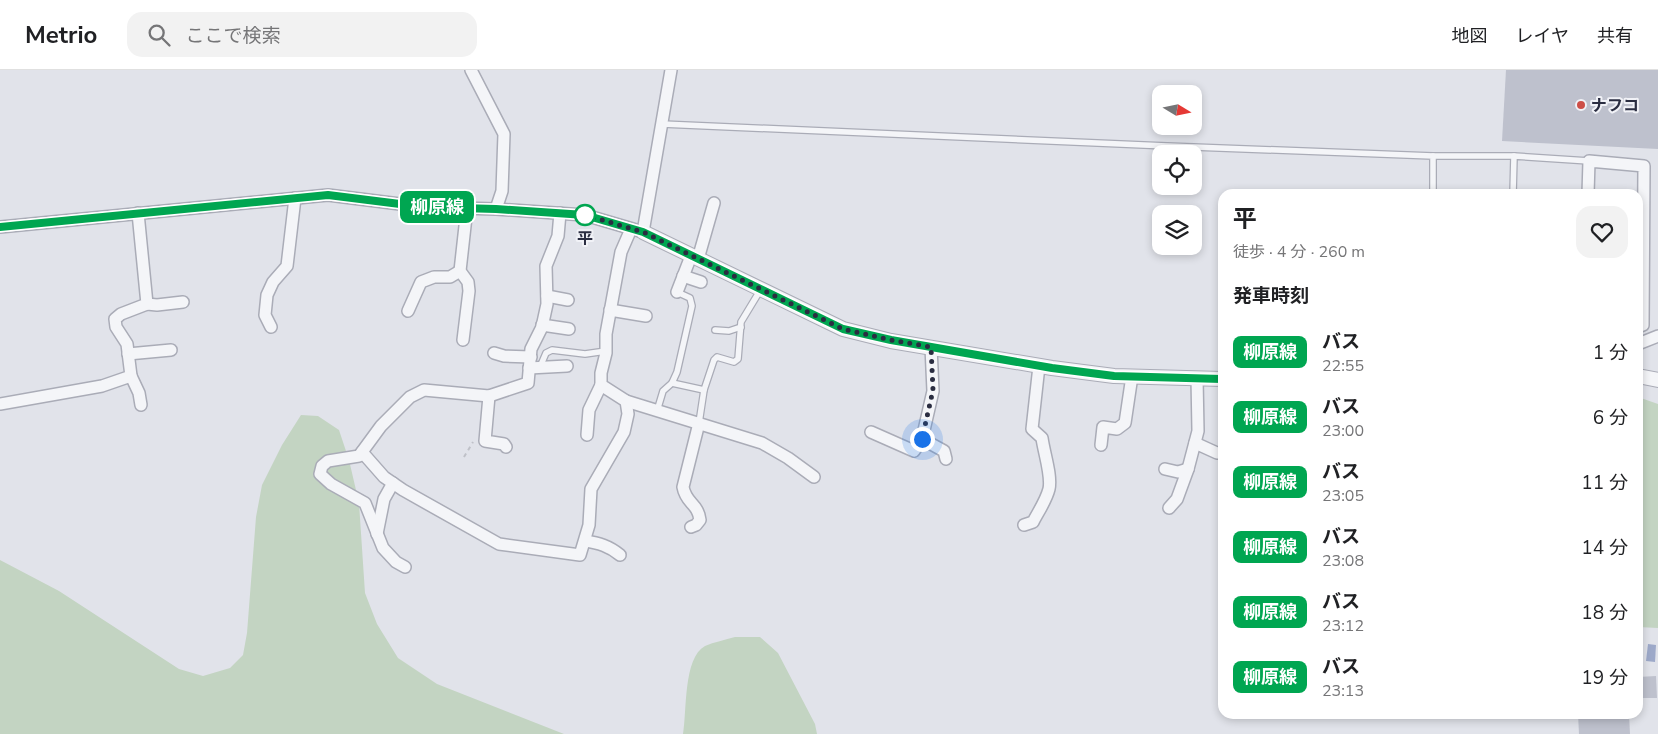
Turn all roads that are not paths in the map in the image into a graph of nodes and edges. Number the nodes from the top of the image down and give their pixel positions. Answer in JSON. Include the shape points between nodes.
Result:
{"nodes":[{"id":1,"x":471,"y":70,"type":"edge"},
{"id":2,"x":671,"y":70,"type":"edge"},
{"id":3,"x":662,"y":124,"type":"junction"},
{"id":4,"x":1433,"y":156,"type":"junction"},
{"id":5,"x":1514,"y":156,"type":"junction"},
{"id":6,"x":1589,"y":161,"type":"junction"},
{"id":7,"x":1433,"y":189,"type":"edge"},
{"id":8,"x":1513,"y":189,"type":"edge"},
{"id":9,"x":1588,"y":189,"type":"edge"},
{"id":10,"x":296,"y":198,"type":"junction"},
{"id":11,"x":714,"y":203,"type":"dead end"},
{"id":12,"x":467,"y":208,"type":"junction"},
{"id":13,"x":496,"y":209,"type":"junction"},
{"id":14,"x":138,"y":213,"type":"junction"},
{"id":15,"x":560,"y":213,"type":"junction"},
{"id":16,"x":0,"y":227,"type":"edge"},
{"id":17,"x":637,"y":231,"type":"junction"},
{"id":18,"x":695,"y":257,"type":"junction"},
{"id":19,"x":460,"y":271,"type":"junction"},
{"id":20,"x":683,"y":276,"type":"junction"},
{"id":21,"x":701,"y":282,"type":"dead end"},
{"id":22,"x":762,"y":290,"type":"junction"},
{"id":23,"x":677,"y":292,"type":"joint"},
{"id":24,"x":547,"y":296,"type":"junction"},
{"id":25,"x":568,"y":300,"type":"dead end"},
{"id":26,"x":183,"y":302,"type":"dead end"},
{"id":27,"x":147,"y":304,"type":"junction"},
{"id":28,"x":610,"y":310,"type":"junction"},
{"id":29,"x":408,"y":311,"type":"dead end"},
{"id":30,"x":646,"y":316,"type":"dead end"},
{"id":31,"x":542,"y":325,"type":"junction"},
{"id":32,"x":1643,"y":325,"type":"edge"},
{"id":33,"x":271,"y":327,"type":"dead end"},
{"id":34,"x":741,"y":327,"type":"junction"},
{"id":35,"x":569,"y":330,"type":"dead end"},
{"id":36,"x":715,"y":330,"type":"dead end"},
{"id":37,"x":1658,"y":336,"type":"edge"},
{"id":38,"x":463,"y":340,"type":"dead end"},
{"id":39,"x":1643,"y":342,"type":"edge"},
{"id":40,"x":931,"y":347,"type":"junction"},
{"id":41,"x":171,"y":350,"type":"dead end"},
{"id":42,"x":606,"y":351,"type":"junction"},
{"id":43,"x":494,"y":353,"type":"dead end"},
{"id":44,"x":128,"y":354,"type":"junction"},
{"id":45,"x":533,"y":364,"type":"junction"},
{"id":46,"x":567,"y":366,"type":"dead end"},
{"id":47,"x":1039,"y":366,"type":"junction"},
{"id":48,"x":131,"y":376,"type":"junction"},
{"id":49,"x":1132,"y":376,"type":"junction"},
{"id":50,"x":1643,"y":377,"type":"edge"},
{"id":51,"x":1197,"y":378,"type":"junction"},
{"id":52,"x":1218,"y":379,"type":"edge"},
{"id":53,"x":1658,"y":380,"type":"edge"},
{"id":54,"x":672,"y":383,"type":"junction"},
{"id":55,"x":601,"y":385,"type":"junction"},
{"id":56,"x":704,"y":390,"type":"junction"},
{"id":57,"x":488,"y":396,"type":"junction"},
{"id":58,"x":626,"y":401,"type":"junction"},
{"id":59,"x":0,"y":404,"type":"edge"},
{"id":60,"x":141,"y":405,"type":"dead end"},
{"id":61,"x":657,"y":410,"type":"junction"},
{"id":62,"x":699,"y":424,"type":"junction"},
{"id":63,"x":871,"y":432,"type":"dead end"},
{"id":64,"x":586,"y":435,"type":"dead end"},
{"id":65,"x":922,"y":439,"type":"junction"},
{"id":66,"x":1195,"y":443,"type":"junction"},
{"id":67,"x":1101,"y":445,"type":"dead end"},
{"id":68,"x":506,"y":447,"type":"dead end"},
{"id":69,"x":362,"y":452,"type":"junction"},
{"id":70,"x":1218,"y":453,"type":"edge"},
{"id":71,"x":946,"y":459,"type":"dead end"},
{"id":72,"x":1165,"y":469,"type":"dead end"},
{"id":73,"x":1188,"y":469,"type":"junction"},
{"id":74,"x":814,"y":477,"type":"dead end"},
{"id":75,"x":393,"y":483,"type":"junction"},
{"id":76,"x":1169,"y":508,"type":"dead end"},
{"id":77,"x":1024,"y":525,"type":"dead end"},
{"id":78,"x":691,"y":526,"type":"dead end"},
{"id":79,"x":378,"y":534,"type":"junction"},
{"id":80,"x":585,"y":541,"type":"junction"},
{"id":81,"x":620,"y":555,"type":"dead end"},
{"id":82,"x":405,"y":566,"type":"dead end"}],
"edges":[{"from":1,"to":13,"type":"street","via":[[504,134],[502,191]]},
{"from":2,"to":3,"type":"street"},
{"from":3,"to":4,"type":"lane"},
{"from":3,"to":17,"type":"street"},
{"from":4,"to":5,"type":"lane"},
{"from":4,"to":7,"type":"lane"},
{"from":5,"to":6,"type":"lane"},
{"from":5,"to":8,"type":"lane"},
{"from":6,"to":9,"type":"street"},
{"from":6,"to":32,"type":"street","via":[[1644,166]]},
{"from":10,"to":12,"type":"street","via":[[328,195],[424,207]]},
{"from":10,"to":14,"type":"street"},
{"from":10,"to":33,"type":"street","via":[[287,266],[267,295],[265,315]]},
{"from":11,"to":18,"type":"street"},
{"from":12,"to":13,"type":"street"},
{"from":12,"to":19,"type":"street"},
{"from":13,"to":15,"type":"street"},
{"from":14,"to":16,"type":"street"},
{"from":14,"to":27,"type":"street"},
{"from":15,"to":17,"type":"street","via":[[585,215]]},
{"from":15,"to":24,"type":"street","via":[[558,236],[546,266]]},
{"from":17,"to":18,"type":"street"},
{"from":17,"to":28,"type":"street","via":[[621,252]]},
{"from":18,"to":20,"type":"street"},
{"from":18,"to":22,"type":"street"},
{"from":19,"to":29,"type":"street","via":[[450,277],[434,277],[421,282]]},
{"from":19,"to":38,"type":"street","via":[[468,282],[469,291]]},
{"from":20,"to":21,"type":"street"},
{"from":20,"to":23,"type":"street"},
{"from":22,"to":34,"type":"lane"},
{"from":22,"to":40,"type":"street","via":[[843,329]]},
{"from":23,"to":54,"type":"lane","via":[[690,298],[692,306]]},
{"from":24,"to":25,"type":"street"},
{"from":24,"to":31,"type":"street"},
{"from":26,"to":27,"type":"street"},
{"from":27,"to":44,"type":"street","via":[[115,319],[116,327],[127,344]]},
{"from":28,"to":30,"type":"street"},
{"from":28,"to":42,"type":"street"},
{"from":31,"to":35,"type":"street"},
{"from":31,"to":45,"type":"street","via":[[531,349]]},
{"from":34,"to":36,"type":"lane"},
{"from":34,"to":56,"type":"lane","via":[[738,359],[734,362],[717,357]]},
{"from":37,"to":39,"type":"street"},
{"from":40,"to":47,"type":"street"},
{"from":40,"to":65,"type":"street","via":[[933,390]]},
{"from":41,"to":44,"type":"street"},
{"from":42,"to":45,"type":"lane","via":[[585,354],[552,350]]},
{"from":42,"to":55,"type":"street"},
{"from":43,"to":45,"type":"street"},
{"from":44,"to":48,"type":"street"},
{"from":45,"to":46,"type":"street"},
{"from":45,"to":57,"type":"street","via":[[528,383]]},
{"from":47,"to":49,"type":"street"},
{"from":47,"to":77,"type":"street","via":[[1032,429],[1042,438],[1049,489],[1033,522]]},
{"from":48,"to":59,"type":"street","via":[[102,386]]},
{"from":48,"to":60,"type":"street"},
{"from":49,"to":51,"type":"street"},
{"from":49,"to":67,"type":"street","via":[[1125,423],[1117,429],[1103,427]]},
{"from":50,"to":53,"type":"street"},
{"from":51,"to":52,"type":"street"},
{"from":51,"to":66,"type":"street","via":[[1198,431]]},
{"from":54,"to":56,"type":"lane"},
{"from":54,"to":61,"type":"lane","via":[[663,391]]},
{"from":55,"to":58,"type":"street"},
{"from":55,"to":64,"type":"street","via":[[589,410]]},
{"from":56,"to":62,"type":"lane"},
{"from":57,"to":68,"type":"street","via":[[485,441]]},
{"from":57,"to":69,"type":"street","via":[[424,390],[410,396]]},
{"from":58,"to":61,"type":"street"},
{"from":58,"to":80,"type":"street","via":[[628,414],[624,432],[591,489],[590,525]]},
{"from":61,"to":62,"type":"street"},
{"from":62,"to":74,"type":"street","via":[[762,443]]},
{"from":62,"to":78,"type":"street","via":[[683,487],[685,496],[699,511],[700,520]]},
{"from":63,"to":65,"type":"street","via":[[914,451]]},
{"from":65,"to":71,"type":"street","via":[[944,451]]},
{"from":66,"to":70,"type":"street"},
{"from":66,"to":73,"type":"street"},
{"from":69,"to":75,"type":"street"},
{"from":69,"to":79,"type":"street","via":[[359,456],[328,461],[320,474],[331,484],[365,502]]},
{"from":72,"to":73,"type":"street","via":[[1178,472]]},
{"from":73,"to":76,"type":"street","via":[[1177,499]]},
{"from":75,"to":79,"type":"street","via":[[384,499]]},
{"from":75,"to":80,"type":"street","via":[[499,544],[580,554]]},
{"from":79,"to":82,"type":"street","via":[[383,548],[396,562]]},
{"from":80,"to":81,"type":"street","via":[[612,548]]}]}
